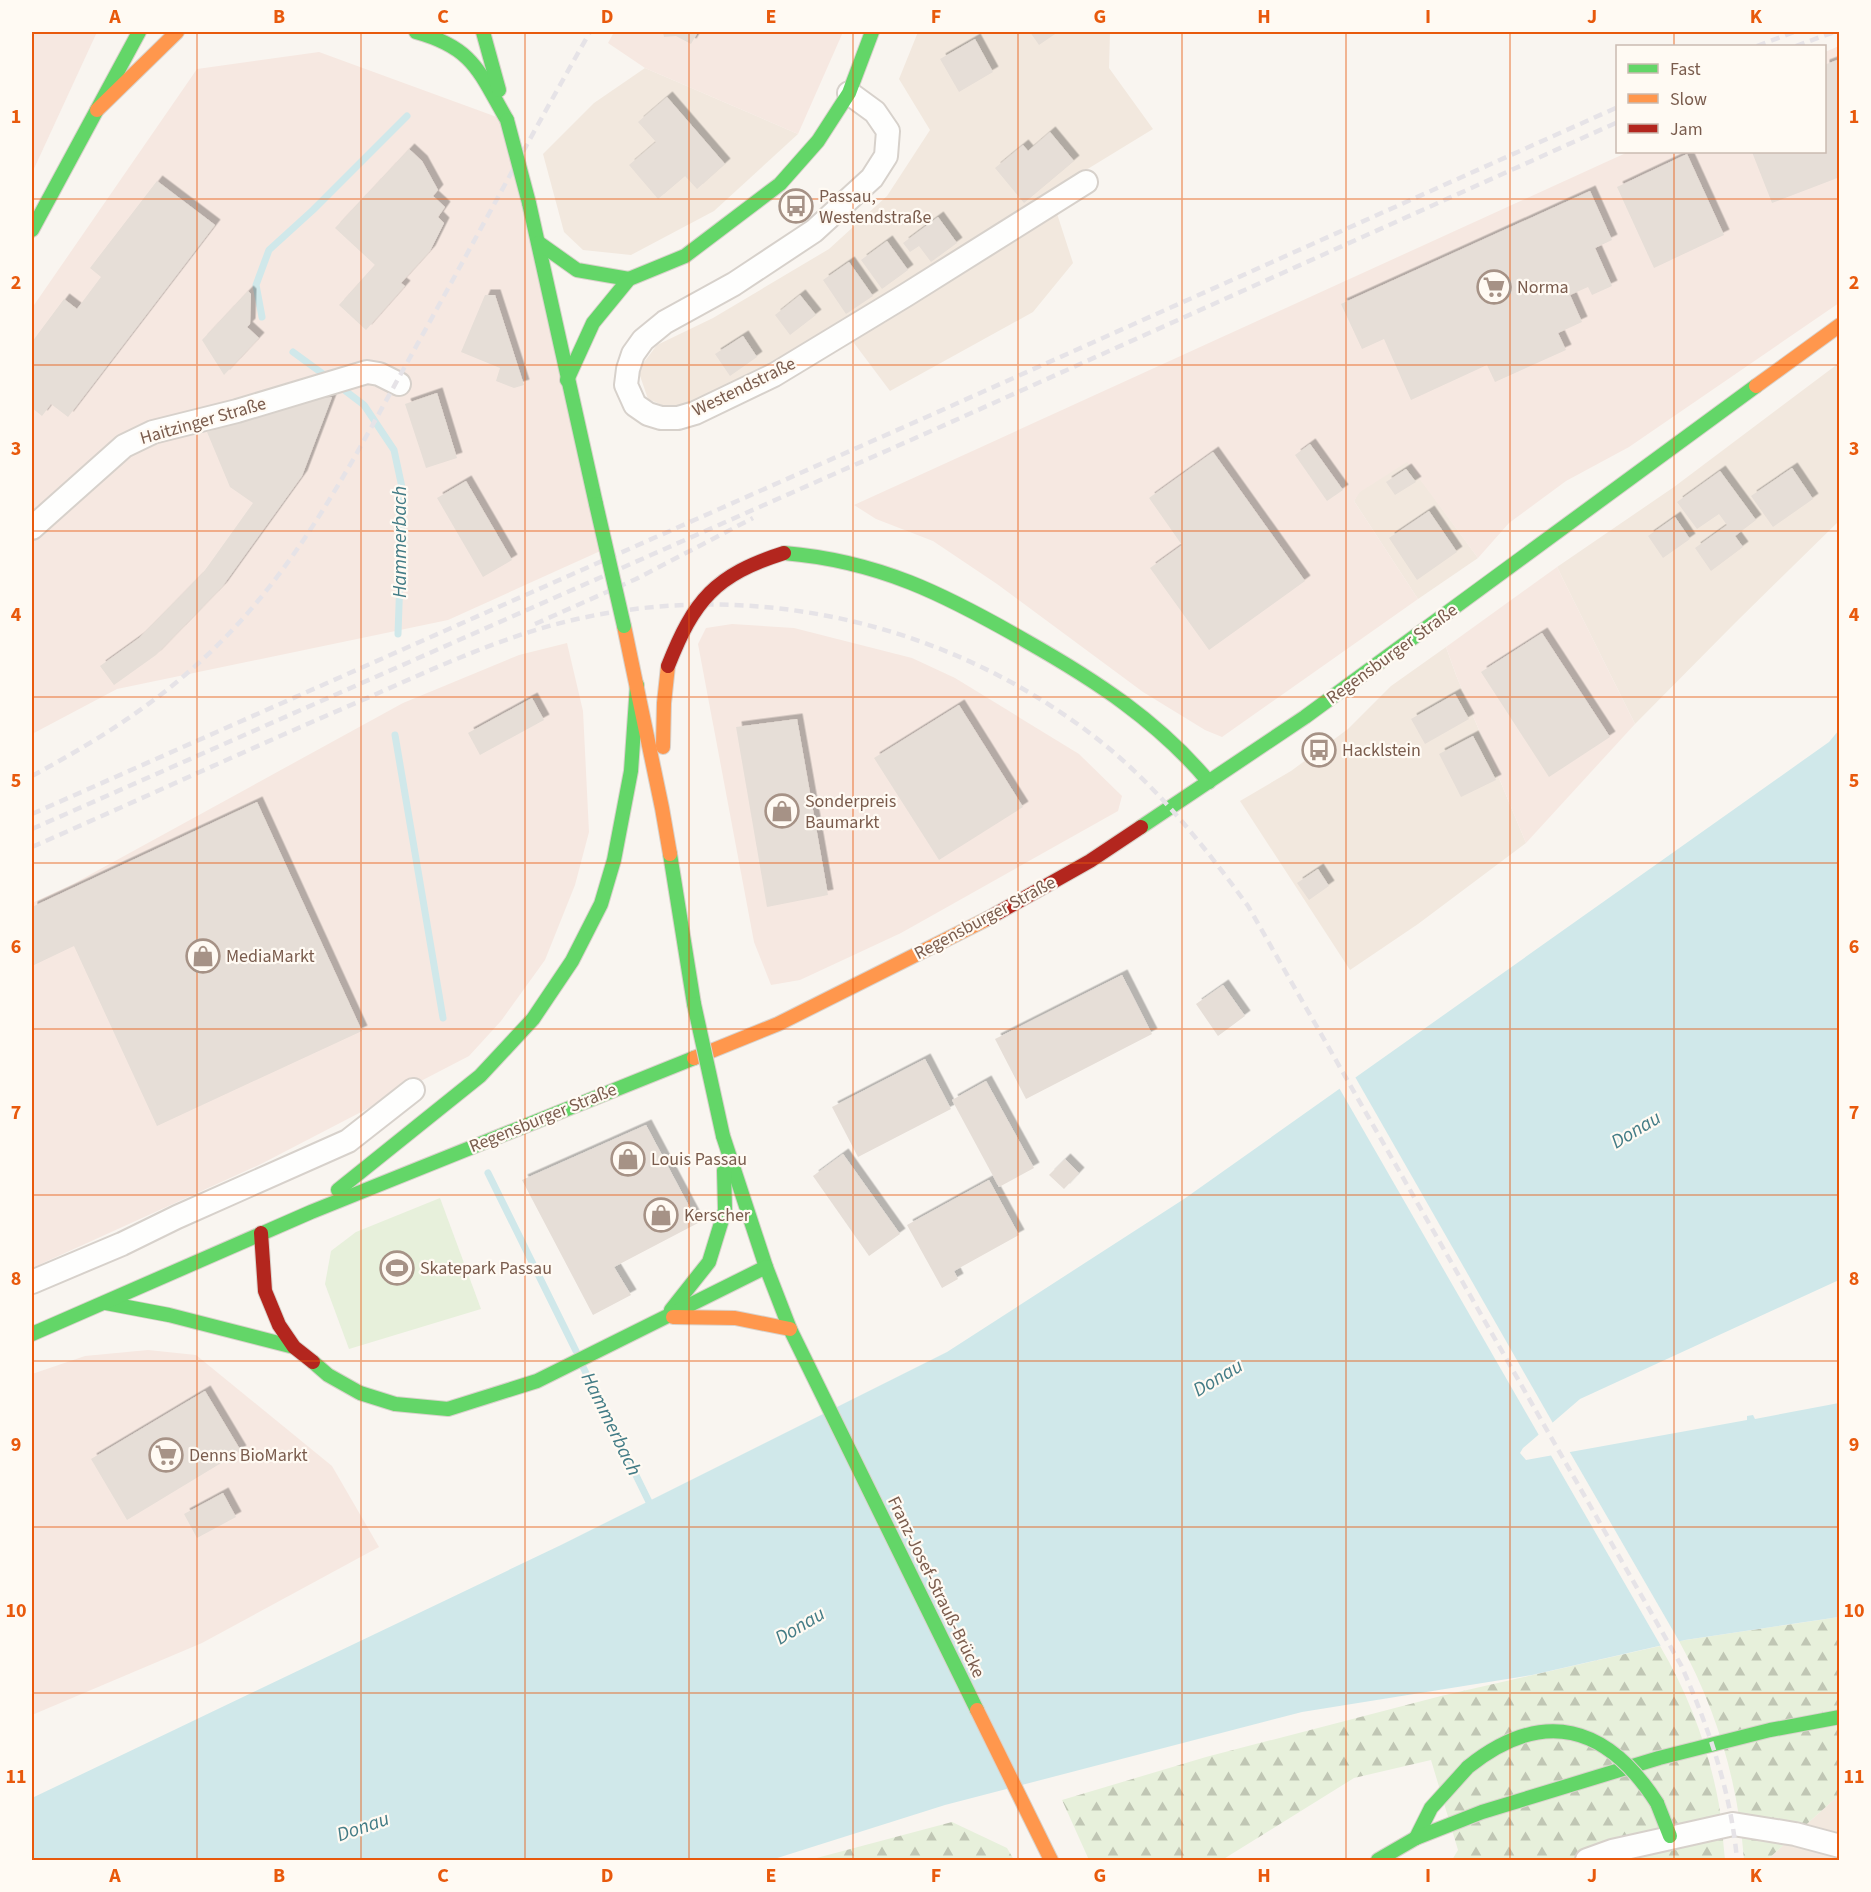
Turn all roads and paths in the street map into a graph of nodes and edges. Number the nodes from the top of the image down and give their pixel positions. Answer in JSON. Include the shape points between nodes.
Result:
{"nodes":[{"id":1,"x":139,"y":32,"type":"edge"},
{"id":2,"x":177,"y":32,"type":"edge"},
{"id":3,"x":416,"y":32,"type":"edge"},
{"id":4,"x":483,"y":32,"type":"edge"},
{"id":5,"x":872,"y":32,"type":"edge"},
{"id":6,"x":849,"y":93,"type":"junction"},
{"id":7,"x":97,"y":110,"type":"junction"},
{"id":8,"x":507,"y":120,"type":"junction"},
{"id":9,"x":1086,"y":182,"type":"dead end"},
{"id":10,"x":32,"y":230,"type":"edge"},
{"id":11,"x":539,"y":243,"type":"junction"},
{"id":12,"x":629,"y":279,"type":"junction"},
{"id":13,"x":1839,"y":325,"type":"edge"},
{"id":14,"x":567,"y":380,"type":"junction"},
{"id":15,"x":399,"y":384,"type":"dead end"},
{"id":16,"x":32,"y":528,"type":"edge"},
{"id":17,"x":637,"y":686,"type":"junction"},
{"id":18,"x":1209,"y":782,"type":"junction"},
{"id":19,"x":662,"y":808,"type":"junction"},
{"id":20,"x":413,"y":1090,"type":"dead end"},
{"id":21,"x":723,"y":1136,"type":"junction"},
{"id":22,"x":311,"y":1212,"type":"junction"},
{"id":23,"x":261,"y":1233,"type":"junction"},
{"id":24,"x":766,"y":1267,"type":"junction"},
{"id":25,"x":32,"y":1282,"type":"edge"},
{"id":26,"x":105,"y":1303,"type":"junction"},
{"id":27,"x":666,"y":1317,"type":"junction"},
{"id":28,"x":790,"y":1329,"type":"junction"},
{"id":29,"x":32,"y":1334,"type":"edge"},
{"id":30,"x":294,"y":1347,"type":"junction"},
{"id":31,"x":1839,"y":1716,"type":"edge"},
{"id":32,"x":1670,"y":1836,"type":"junction"},
{"id":33,"x":1416,"y":1838,"type":"junction"},
{"id":34,"x":1839,"y":1846,"type":"edge"},
{"id":35,"x":1051,"y":1860,"type":"edge"},
{"id":36,"x":1378,"y":1860,"type":"edge"},
{"id":37,"x":1587,"y":1860,"type":"edge"}],
"edges":[{"from":1,"to":7,"type":"main road"},
{"from":2,"to":7,"type":"main road"},
{"from":3,"to":8,"type":"main road","via":[[461,50]]},
{"from":4,"to":8,"type":"main road"},
{"from":5,"to":6,"type":"main road"},
{"from":6,"to":9,"type":"street","name":"Westendstraße","via":[[875,112],[888,131],[886,156],[872,178],[814,231],[734,284],[665,322],[643,340],[633,354],[627,385],[635,405],[648,414],[678,418],[694,414],[774,375]]},
{"from":6,"to":12,"type":"main road","via":[[818,141],[780,184],[685,256]]},
{"from":7,"to":10,"type":"main road"},
{"from":8,"to":11,"type":"main road","bridge":true},
{"from":11,"to":12,"type":"main road","via":[[577,270]]},
{"from":11,"to":14,"type":"main road"},
{"from":12,"to":14,"type":"main road","via":[[593,323]]},
{"from":13,"to":18,"type":"main road","name":"Regensburger Straße","via":[[1319,707]]},
{"from":14,"to":17,"type":"main road","bridge":true},
{"from":15,"to":16,"type":"street","name":"Haitzinger Straße","via":[[367,372],[153,432],[124,446]]},
{"from":17,"to":19,"type":"main road"},
{"from":17,"to":22,"type":"main road","via":[[631,771],[614,860],[600,904],[572,961],[533,1019],[480,1076]]},
{"from":18,"to":19,"type":"main road","bridge":true,"via":[[1160,730],[1097,682],[997,624],[926,587],[875,568],[834,557],[784,553],[735,571],[711,590],[680,634],[668,666],[664,703]]},
{"from":18,"to":22,"type":"main road","name":"Regensburger Straße","via":[[1090,861],[964,932],[778,1024]]},
{"from":19,"to":21,"type":"main road","bridge":true,"via":[[694,1004]]},
{"from":20,"to":25,"type":"street","via":[[348,1141]]},
{"from":21,"to":24,"type":"main road","name":"Franz-Josef-Strauß-Brücke"},
{"from":21,"to":27,"type":"main road","via":[[725,1210],[709,1262]]},
{"from":22,"to":23,"type":"main road","name":"Regensburger Straße"},
{"from":23,"to":26,"type":"main road","name":"Regensburger Straße"},
{"from":23,"to":30,"type":"main road","via":[[265,1291],[279,1325]]},
{"from":24,"to":27,"type":"main road"},
{"from":24,"to":28,"type":"main road","name":"Franz-Josef-Strauß-Brücke"},
{"from":26,"to":29,"type":"main road","name":"Regensburger Straße"},
{"from":26,"to":30,"type":"main road"},
{"from":27,"to":28,"type":"main road","via":[[735,1318]]},
{"from":27,"to":30,"type":"main road","via":[[537,1382],[448,1409],[395,1404],[360,1393],[328,1375]]},
{"from":28,"to":35,"type":"main road","name":"Franz-Josef-Strauß-Brücke"},
{"from":31,"to":33,"type":"main road","via":[[1659,1758],[1482,1812]]},
{"from":32,"to":33,"type":"main road","bridge":true,"via":[[1657,1803],[1638,1775],[1600,1743],[1580,1734],[1555,1730],[1523,1734],[1486,1751],[1431,1808]]},
{"from":32,"to":34,"type":"street","via":[[1733,1824]]},
{"from":32,"to":37,"type":"street"},
{"from":33,"to":36,"type":"main road"}]}
